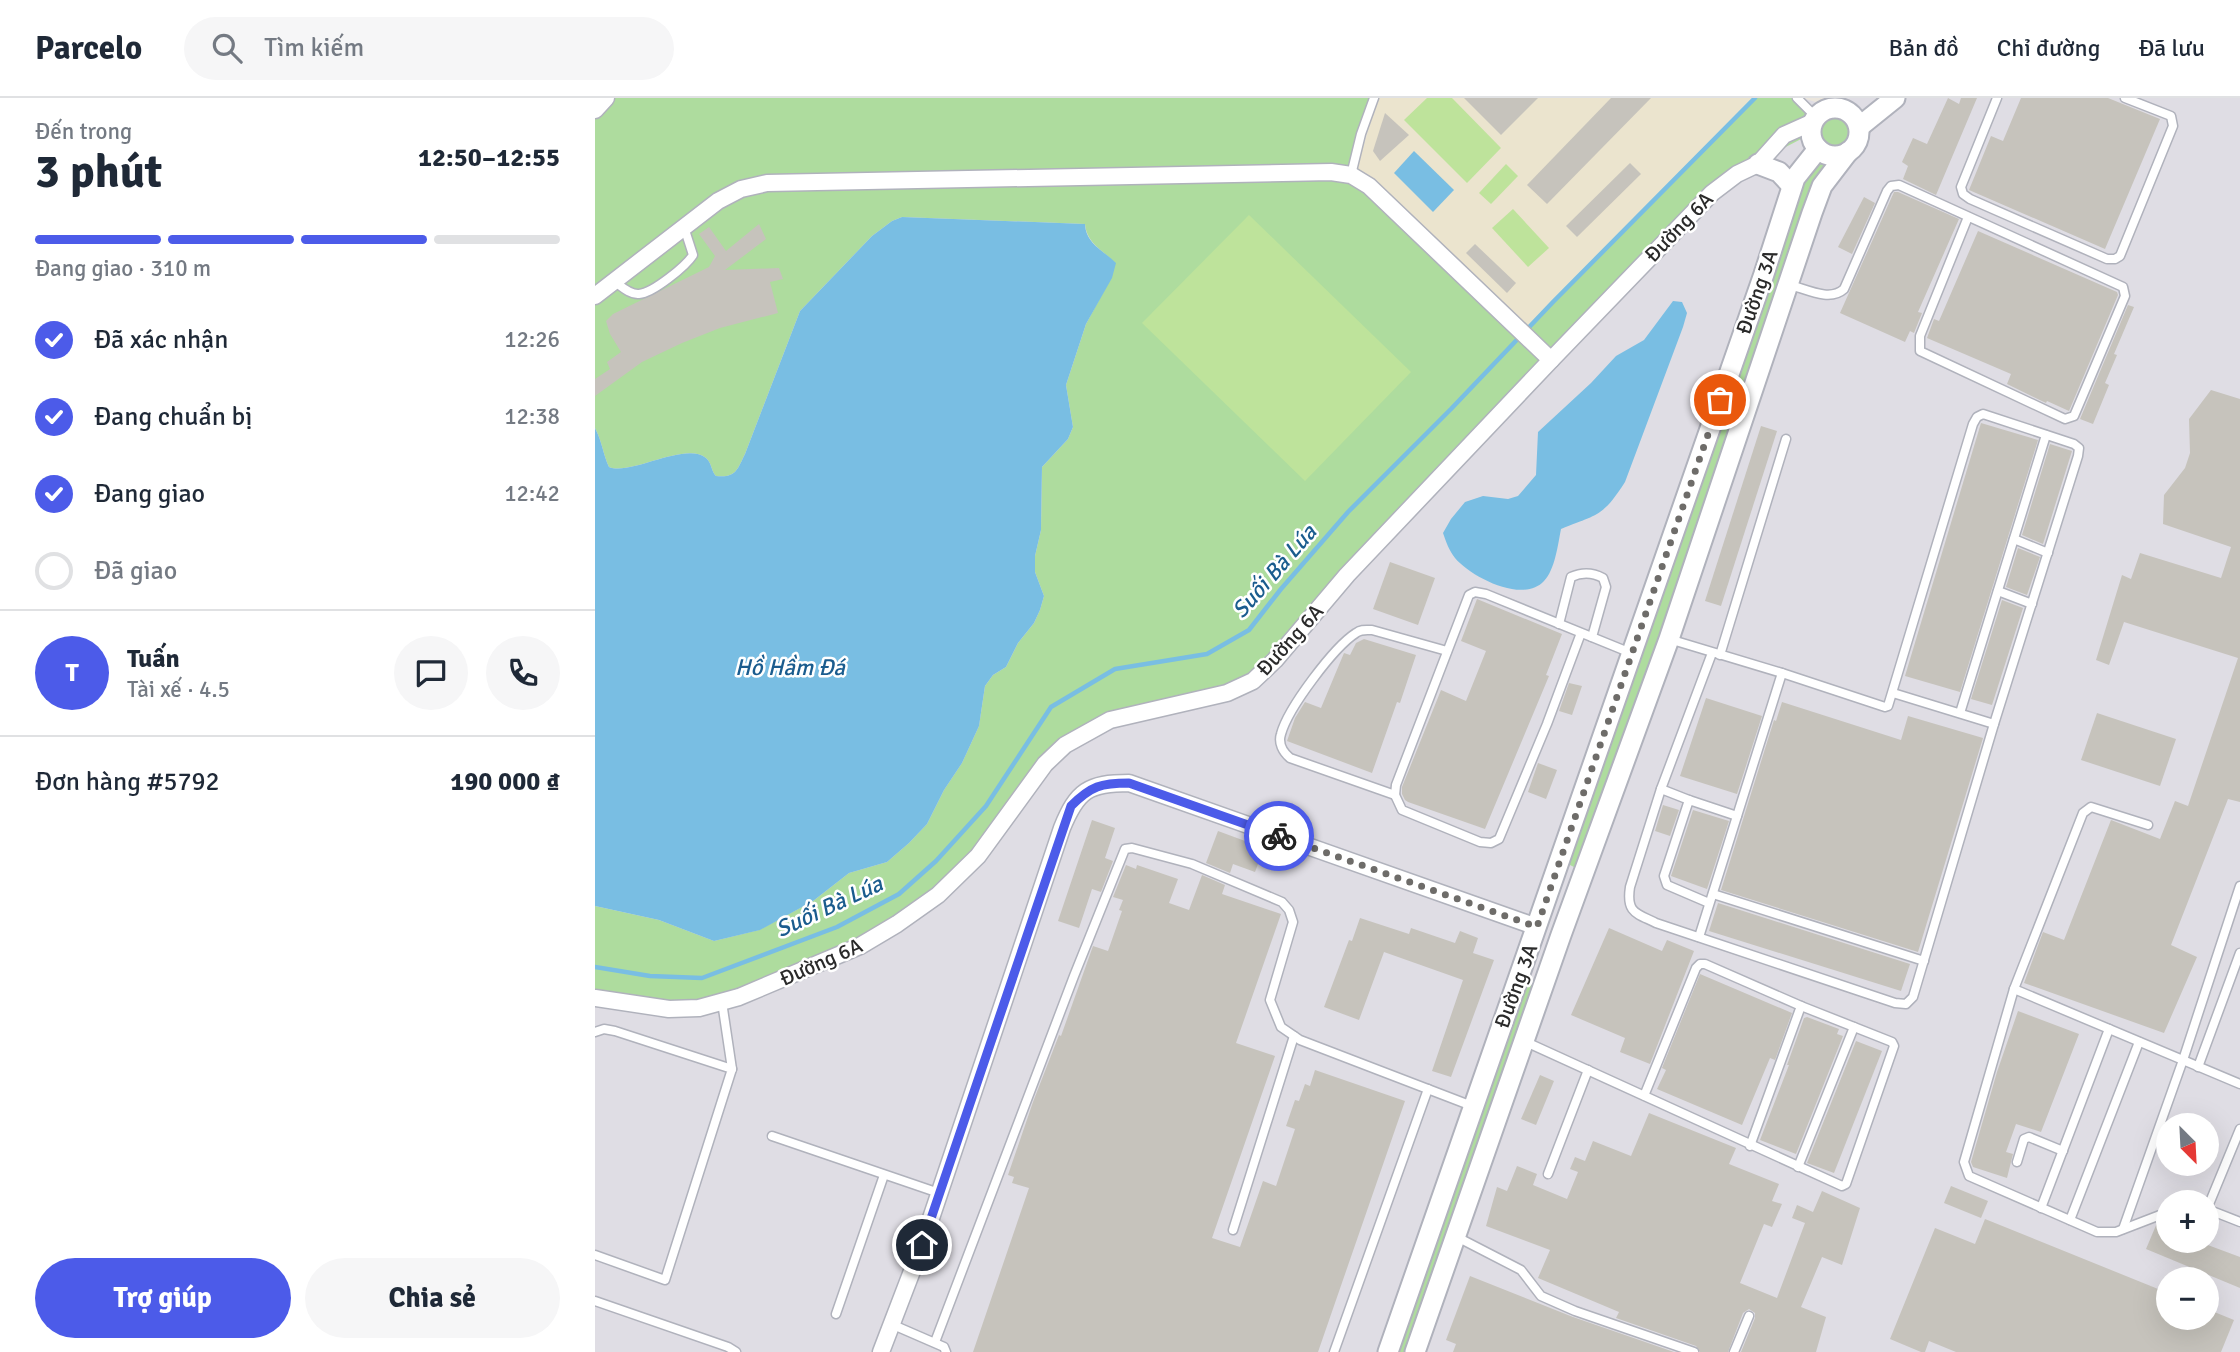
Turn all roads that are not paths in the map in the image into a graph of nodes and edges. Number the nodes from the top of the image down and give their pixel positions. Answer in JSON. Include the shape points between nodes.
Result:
{"nodes":[{"id":1,"x":606,"y":98,"type":"edge"},
{"id":2,"x":1374,"y":98,"type":"edge"},
{"id":3,"x":1797,"y":98,"type":"edge"},
{"id":4,"x":1895,"y":98,"type":"edge"},
{"id":5,"x":1997,"y":98,"type":"edge"},
{"id":6,"x":2125,"y":98,"type":"edge"},
{"id":7,"x":1849,"y":103,"type":"edge"},
{"id":8,"x":595,"y":110,"type":"edge"},
{"id":9,"x":1814,"y":119,"type":"junction"},
{"id":10,"x":1859,"y":127,"type":"junction"},
{"id":11,"x":1818,"y":149,"type":"junction"},
{"id":12,"x":1848,"y":152,"type":"junction"},
{"id":13,"x":1758,"y":164,"type":"junction"},
{"id":14,"x":1351,"y":175,"type":"junction"},
{"id":15,"x":1793,"y":186,"type":"junction"},
{"id":16,"x":1968,"y":217,"type":"junction"},
{"id":17,"x":684,"y":227,"type":"junction"},
{"id":18,"x":614,"y":281,"type":"junction"},
{"id":19,"x":1787,"y":284,"type":"junction"},
{"id":20,"x":595,"y":296,"type":"edge"},
{"id":21,"x":1545,"y":354,"type":"junction"},
{"id":22,"x":2046,"y":435,"type":"junction"},
{"id":23,"x":1786,"y":439,"type":"dead end"},
{"id":24,"x":2014,"y":539,"type":"junction"},
{"id":25,"x":2048,"y":552,"type":"junction"},
{"id":26,"x":1998,"y":592,"type":"junction"},
{"id":27,"x":2032,"y":604,"type":"junction"},
{"id":28,"x":1559,"y":624,"type":"junction"},
{"id":29,"x":1581,"y":633,"type":"junction"},
{"id":30,"x":1591,"y":637,"type":"junction"},
{"id":31,"x":1669,"y":639,"type":"junction"},
{"id":32,"x":1447,"y":651,"type":"junction"},
{"id":33,"x":1631,"y":653,"type":"junction"},
{"id":34,"x":1716,"y":654,"type":"junction"},
{"id":35,"x":1782,"y":673,"type":"junction"},
{"id":36,"x":1893,"y":693,"type":"junction"},
{"id":37,"x":1960,"y":713,"type":"junction"},
{"id":38,"x":1994,"y":724,"type":"junction"},
{"id":39,"x":1661,"y":789,"type":"junction"},
{"id":40,"x":1395,"y":795,"type":"junction"},
{"id":41,"x":1689,"y":800,"type":"junction"},
{"id":42,"x":1737,"y":817,"type":"junction"},
{"id":43,"x":2148,"y":825,"type":"dead end"},
{"id":44,"x":2240,"y":886,"type":"edge"},
{"id":45,"x":1713,"y":894,"type":"junction"},
{"id":46,"x":2238,"y":900,"type":"edge"},
{"id":47,"x":1709,"y":903,"type":"junction"},
{"id":48,"x":1537,"y":927,"type":"junction"},
{"id":49,"x":1561,"y":935,"type":"junction"},
{"id":50,"x":1699,"y":937,"type":"junction"},
{"id":51,"x":2240,"y":953,"type":"edge"},
{"id":52,"x":1924,"y":961,"type":"junction"},
{"id":53,"x":2014,"y":989,"type":"junction"},
{"id":54,"x":595,"y":998,"type":"edge"},
{"id":55,"x":722,"y":1002,"type":"junction"},
{"id":56,"x":1801,"y":1006,"type":"junction"},
{"id":57,"x":1854,"y":1027,"type":"junction"},
{"id":58,"x":2109,"y":1029,"type":"junction"},
{"id":59,"x":595,"y":1032,"type":"edge"},
{"id":60,"x":1294,"y":1036,"type":"junction"},
{"id":61,"x":1524,"y":1041,"type":"junction"},
{"id":62,"x":2139,"y":1042,"type":"junction"},
{"id":63,"x":2182,"y":1060,"type":"junction"},
{"id":64,"x":2199,"y":1067,"type":"junction"},
{"id":65,"x":732,"y":1069,"type":"junction"},
{"id":66,"x":1588,"y":1070,"type":"junction"},
{"id":67,"x":2240,"y":1084,"type":"edge"},
{"id":68,"x":1428,"y":1089,"type":"junction"},
{"id":69,"x":1644,"y":1096,"type":"junction"},
{"id":70,"x":1473,"y":1107,"type":"junction"},
{"id":71,"x":2240,"y":1129,"type":"edge"},
{"id":72,"x":772,"y":1136,"type":"dead end"},
{"id":73,"x":1750,"y":1146,"type":"junction"},
{"id":74,"x":2063,"y":1151,"type":"junction"},
{"id":75,"x":2017,"y":1162,"type":"dead end"},
{"id":76,"x":1798,"y":1167,"type":"junction"},
{"id":77,"x":1548,"y":1174,"type":"dead end"},
{"id":78,"x":884,"y":1175,"type":"junction"},
{"id":79,"x":2215,"y":1190,"type":"edge"},
{"id":80,"x":939,"y":1193,"type":"junction"},
{"id":81,"x":2041,"y":1208,"type":"junction"},
{"id":82,"x":2219,"y":1214,"type":"edge"},
{"id":83,"x":2156,"y":1217,"type":"edge"},
{"id":84,"x":2070,"y":1220,"type":"junction"},
{"id":85,"x":2240,"y":1222,"type":"edge"},
{"id":86,"x":2123,"y":1229,"type":"junction"},
{"id":87,"x":1233,"y":1230,"type":"dead end"},
{"id":88,"x":1454,"y":1235,"type":"junction"},
{"id":89,"x":595,"y":1255,"type":"edge"},
{"id":90,"x":595,"y":1301,"type":"edge"},
{"id":91,"x":836,"y":1314,"type":"dead end"},
{"id":92,"x":1749,"y":1316,"type":"dead end"},
{"id":93,"x":891,"y":1324,"type":"junction"},
{"id":94,"x":935,"y":1342,"type":"junction"},
{"id":95,"x":736,"y":1352,"type":"edge"},
{"id":96,"x":881,"y":1352,"type":"edge"},
{"id":97,"x":946,"y":1352,"type":"edge"},
{"id":98,"x":1334,"y":1352,"type":"edge"},
{"id":99,"x":1388,"y":1352,"type":"edge"},
{"id":100,"x":1415,"y":1352,"type":"edge"},
{"id":101,"x":1694,"y":1352,"type":"edge"},
{"id":102,"x":1734,"y":1352,"type":"edge"}],
"edges":[{"from":1,"to":8,"type":"street"},
{"from":2,"to":14,"type":"lane"},
{"from":3,"to":9,"type":"lane"},
{"from":4,"to":10,"type":"street"},
{"from":5,"to":6,"type":"lane","via":[[1961,187],[1963,194],[2107,259],[2120,256],[2173,126],[2171,116]]},
{"from":7,"to":9,"type":"street","via":[[1828,108]]},
{"from":7,"to":10,"type":"street"},
{"from":9,"to":11,"type":"street","via":[[1810,133]]},
{"from":9,"to":13,"type":"street","name":"Đường 6A","via":[[1784,135]]},
{"from":10,"to":12,"type":"street","via":[[1857,141]]},
{"from":11,"to":12,"type":"street","via":[[1832,156]]},
{"from":11,"to":15,"type":"street","name":"Đường 3A"},
{"from":12,"to":19,"type":"street","name":"Đường 3A","via":[[1822,186]]},
{"from":13,"to":15,"type":"street","via":[[1779,172]]},
{"from":13,"to":21,"type":"street","name":"Đường 6A","via":[[1718,188]]},
{"from":14,"to":17,"type":"street","via":[[767,183],[718,201]]},
{"from":14,"to":21,"type":"street","via":[[1369,186]]},
{"from":15,"to":33,"type":"street","name":"Đường 3A"},
{"from":16,"to":16,"type":"lane","via":[[2123,287],[2125,296],[2074,416],[2065,419],[1920,351],[1920,336]]},
{"from":16,"to":19,"type":"lane","via":[[1899,185],[1891,186],[1839,294]]},
{"from":17,"to":18,"type":"street"},
{"from":17,"to":18,"type":"lane","via":[[693,254],[687,264],[639,294]]},
{"from":18,"to":20,"type":"street"},
{"from":19,"to":31,"type":"street","name":"Đường 3A"},
{"from":21,"to":55,"type":"street","name":"Đường 6A","via":[[1253,681],[1227,693],[1110,720],[1082,734],[1045,764],[978,856],[938,895],[860,946]]},
{"from":22,"to":24,"type":"lane"},
{"from":22,"to":25,"type":"lane","via":[[2078,447]]},
{"from":22,"to":36,"type":"lane","via":[[1983,414],[1977,417]]},
{"from":23,"to":34,"type":"lane"},
{"from":24,"to":25,"type":"lane"},
{"from":24,"to":26,"type":"lane"},
{"from":25,"to":27,"type":"lane"},
{"from":26,"to":27,"type":"lane"},
{"from":26,"to":37,"type":"lane"},
{"from":27,"to":38,"type":"lane"},
{"from":28,"to":29,"type":"lane"},
{"from":28,"to":30,"type":"lane","via":[[1571,577],[1595,574],[1603,578],[1606,587]]},
{"from":28,"to":32,"type":"lane","via":[[1475,592],[1469,595]]},
{"from":29,"to":30,"type":"lane"},
{"from":29,"to":40,"type":"lane","via":[[1499,839],[1480,842],[1402,810]]},
{"from":30,"to":33,"type":"lane"},
{"from":31,"to":34,"type":"lane"},
{"from":31,"to":49,"type":"street","name":"Đường 3A"},
{"from":32,"to":40,"type":"lane"},
{"from":32,"to":40,"type":"lane","via":[[1372,630],[1356,633],[1295,702],[1280,736],[1281,747],[1290,758]]},
{"from":33,"to":48,"type":"street","name":"Đường 3A"},
{"from":34,"to":35,"type":"lane"},
{"from":34,"to":39,"type":"lane"},
{"from":35,"to":36,"type":"lane","via":[[1885,707]]},
{"from":35,"to":42,"type":"lane"},
{"from":36,"to":37,"type":"lane"},
{"from":37,"to":38,"type":"lane"},
{"from":38,"to":52,"type":"lane"},
{"from":39,"to":41,"type":"lane"},
{"from":39,"to":50,"type":"lane","via":[[1628,902],[1632,911],[1656,923]]},
{"from":41,"to":42,"type":"lane"},
{"from":41,"to":47,"type":"lane","via":[[1664,881]]},
{"from":42,"to":45,"type":"lane"},
{"from":43,"to":53,"type":"lane","via":[[2091,807],[2083,813]]},
{"from":44,"to":46,"type":"lane"},
{"from":45,"to":47,"type":"lane"},
{"from":45,"to":52,"type":"lane"},
{"from":46,"to":63,"type":"lane"},
{"from":47,"to":50,"type":"lane"},
{"from":48,"to":49,"type":"street"},
{"from":48,"to":70,"type":"street","name":"Đường 3A"},
{"from":48,"to":80,"type":"street","via":[[1129,783],[1106,783],[1086,791],[1071,806],[1062,828]]},
{"from":49,"to":61,"type":"street","name":"Đường 3A"},
{"from":50,"to":52,"type":"lane","via":[[1895,1003],[1913,998]]},
{"from":51,"to":64,"type":"lane"},
{"from":53,"to":58,"type":"lane"},
{"from":53,"to":81,"type":"lane","via":[[1964,1162],[1969,1176]]},
{"from":54,"to":55,"type":"street","name":"Đường 6A","via":[[669,1009]]},
{"from":55,"to":65,"type":"lane"},
{"from":56,"to":57,"type":"lane"},
{"from":56,"to":69,"type":"lane","via":[[1700,964]]},
{"from":56,"to":73,"type":"lane"},
{"from":57,"to":76,"type":"lane"},
{"from":57,"to":76,"type":"lane","via":[[1892,1042],[1893,1049],[1846,1184],[1836,1185]]},
{"from":58,"to":62,"type":"lane"},
{"from":58,"to":74,"type":"lane"},
{"from":59,"to":65,"type":"lane","via":[[615,1031]]},
{"from":60,"to":68,"type":"lane"},
{"from":60,"to":87,"type":"lane"},
{"from":60,"to":94,"type":"lane","via":[[1280,1027],[1270,1000],[1293,922],[1282,902],[1192,864],[1125,849]]},
{"from":61,"to":66,"type":"lane"},
{"from":61,"to":88,"type":"street","name":"Đường 3A"},
{"from":62,"to":63,"type":"lane"},
{"from":62,"to":84,"type":"lane"},
{"from":63,"to":64,"type":"lane"},
{"from":63,"to":86,"type":"lane"},
{"from":64,"to":67,"type":"lane"},
{"from":65,"to":89,"type":"lane","via":[[665,1280]]},
{"from":66,"to":69,"type":"lane"},
{"from":66,"to":77,"type":"lane"},
{"from":68,"to":70,"type":"lane"},
{"from":68,"to":98,"type":"lane"},
{"from":69,"to":73,"type":"lane"},
{"from":70,"to":99,"type":"street","name":"Đường 3A"},
{"from":71,"to":79,"type":"lane"},
{"from":72,"to":78,"type":"lane"},
{"from":73,"to":76,"type":"lane"},
{"from":74,"to":75,"type":"lane","via":[[2029,1137],[2024,1139]]},
{"from":74,"to":81,"type":"lane"},
{"from":78,"to":80,"type":"lane"},
{"from":78,"to":91,"type":"lane"},
{"from":80,"to":93,"type":"street"},
{"from":81,"to":84,"type":"lane"},
{"from":82,"to":85,"type":"lane"},
{"from":83,"to":86,"type":"lane"},
{"from":84,"to":86,"type":"lane","via":[[2097,1232]]},
{"from":88,"to":100,"type":"street","name":"Đường 3A"},
{"from":88,"to":101,"type":"lane","via":[[1521,1270],[1541,1296]]},
{"from":90,"to":95,"type":"lane"},
{"from":92,"to":102,"type":"lane"},
{"from":93,"to":94,"type":"lane"},
{"from":93,"to":96,"type":"street"},
{"from":94,"to":97,"type":"lane"}]}
